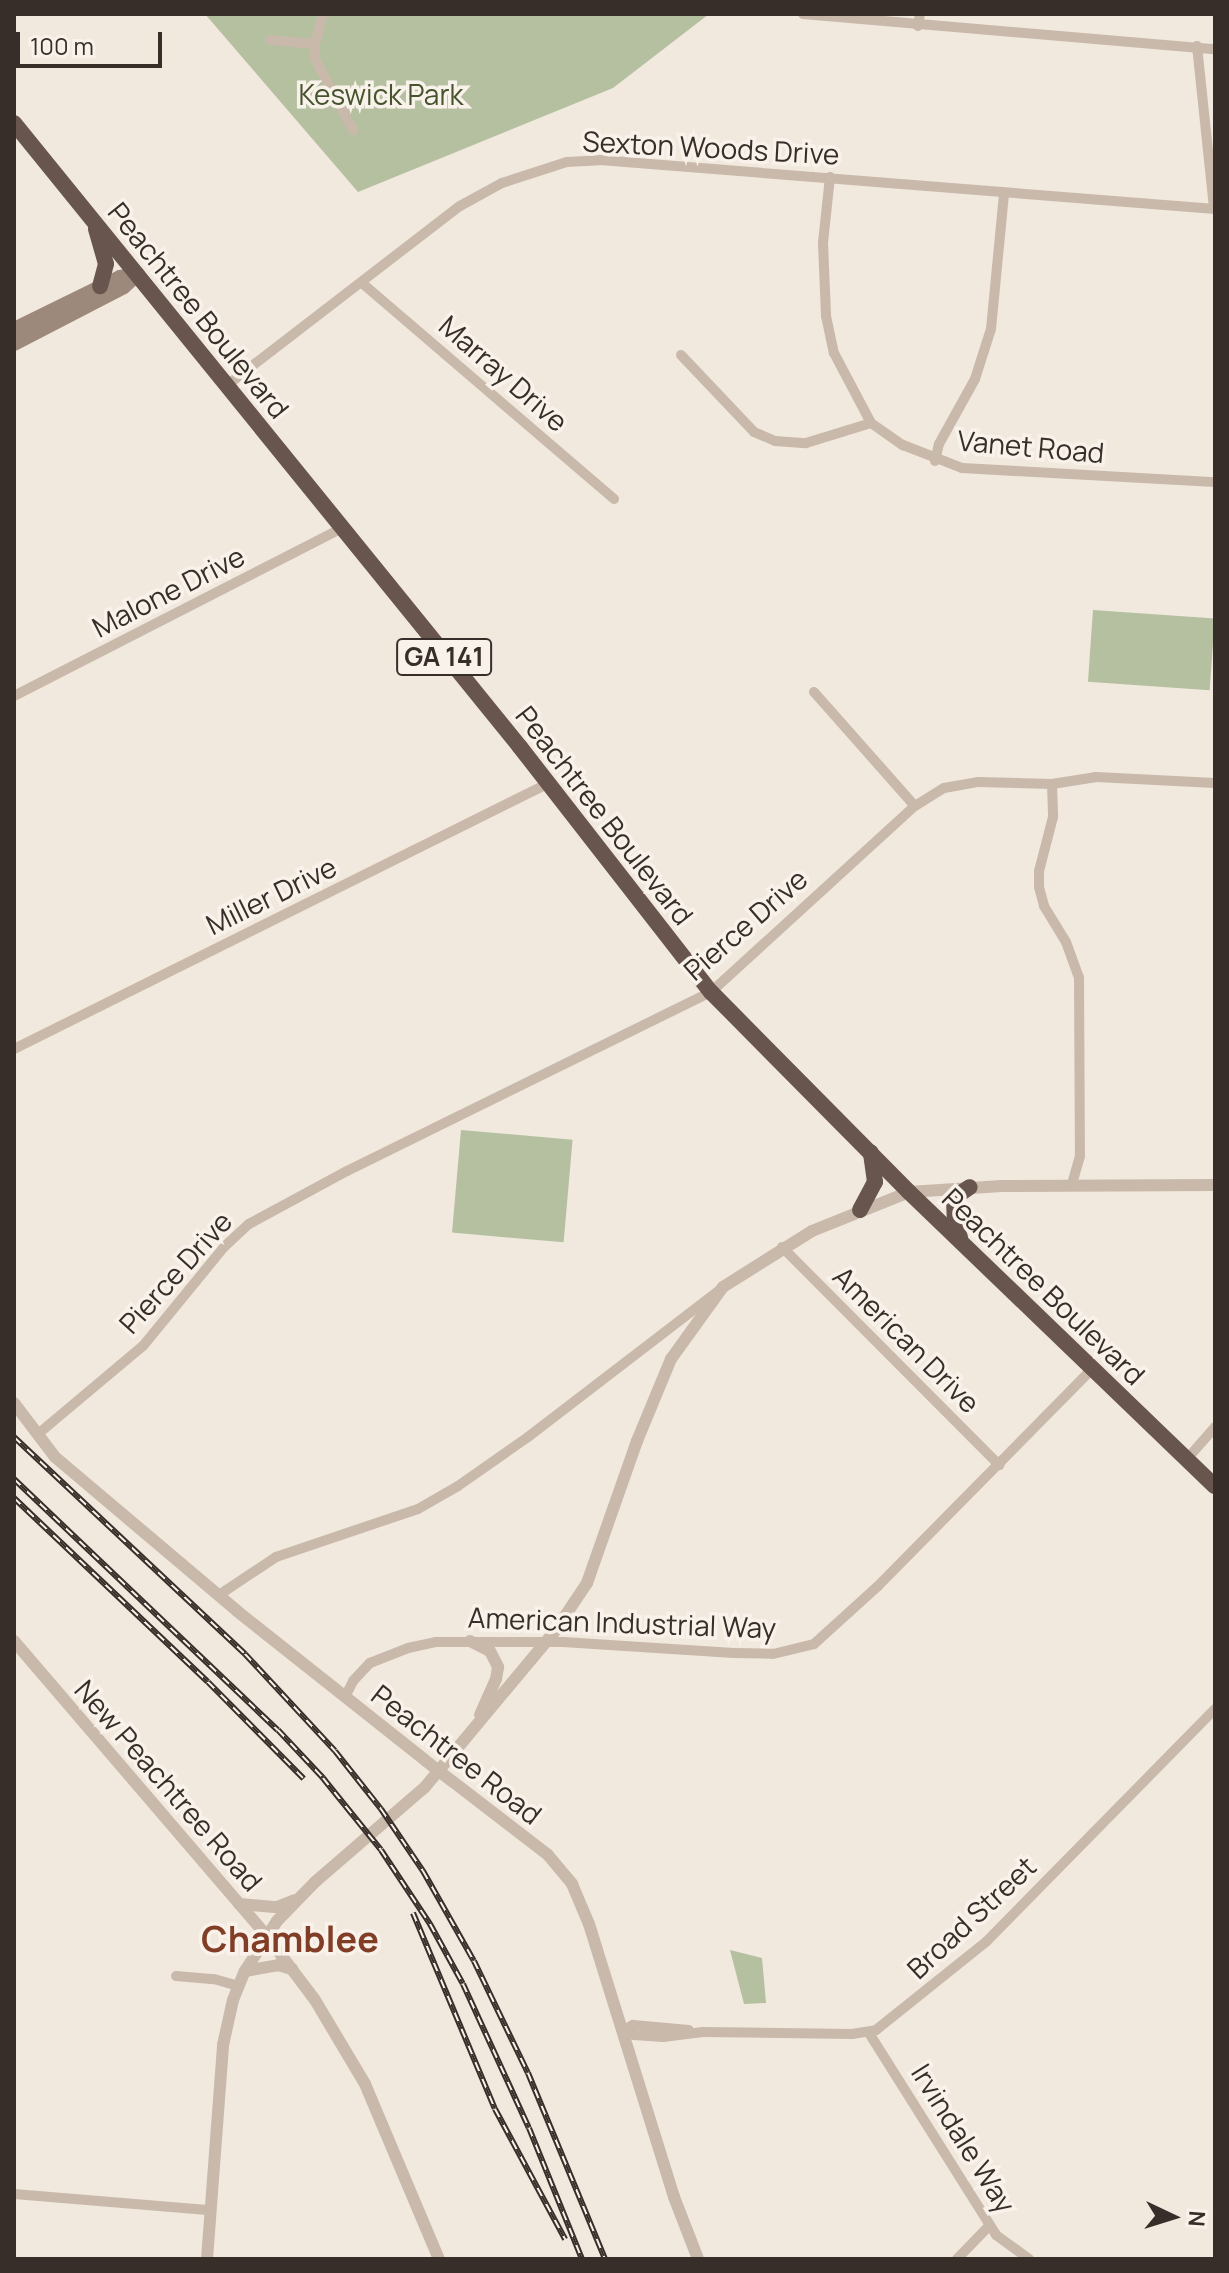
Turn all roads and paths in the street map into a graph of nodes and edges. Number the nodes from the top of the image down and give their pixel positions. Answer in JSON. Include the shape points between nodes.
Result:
{"nodes":[{"id":1,"x":323,"y":14,"type":"edge"},
{"id":2,"x":803,"y":14,"type":"edge"},
{"id":3,"x":920,"y":14,"type":"edge"},
{"id":4,"x":918,"y":26,"type":"junction"},
{"id":5,"x":270,"y":40,"type":"dead end"},
{"id":6,"x":315,"y":44,"type":"junction"},
{"id":7,"x":1197,"y":46,"type":"junction"},
{"id":8,"x":1215,"y":49,"type":"edge"},
{"id":9,"x":14,"y":123,"type":"edge"},
{"id":10,"x":353,"y":130,"type":"dead end"},
{"id":11,"x":830,"y":177,"type":"junction"},
{"id":12,"x":1004,"y":193,"type":"junction"},
{"id":13,"x":1214,"y":209,"type":"edge"},
{"id":14,"x":93,"y":220,"type":"junction"},
{"id":15,"x":138,"y":274,"type":"junction"},
{"id":16,"x":362,"y":283,"type":"junction"},
{"id":17,"x":100,"y":286,"type":"junction"},
{"id":18,"x":14,"y":329,"type":"edge"},
{"id":19,"x":14,"y":344,"type":"edge"},
{"id":20,"x":681,"y":355,"type":"dead end"},
{"id":21,"x":226,"y":386,"type":"junction"},
{"id":22,"x":871,"y":423,"type":"junction"},
{"id":23,"x":935,"y":461,"type":"junction"},
{"id":24,"x":1215,"y":482,"type":"edge"},
{"id":25,"x":614,"y":499,"type":"dead end"},
{"id":26,"x":343,"y":528,"type":"junction"},
{"id":27,"x":814,"y":692,"type":"dead end"},
{"id":28,"x":14,"y":696,"type":"edge"},
{"id":29,"x":549,"y":783,"type":"junction"},
{"id":30,"x":1215,"y":783,"type":"edge"},
{"id":31,"x":1052,"y":784,"type":"junction"},
{"id":32,"x":915,"y":806,"type":"junction"},
{"id":33,"x":711,"y":992,"type":"junction"},
{"id":34,"x":14,"y":1049,"type":"edge"},
{"id":35,"x":871,"y":1152,"type":"junction"},
{"id":36,"x":1079,"y":1165,"type":"junction"},
{"id":37,"x":1072,"y":1184,"type":"junction"},
{"id":38,"x":1088,"y":1184,"type":"junction"},
{"id":39,"x":1215,"y":1185,"type":"edge"},
{"id":40,"x":970,"y":1187,"type":"junction"},
{"id":41,"x":909,"y":1192,"type":"junction"},
{"id":42,"x":860,"y":1210,"type":"junction"},
{"id":43,"x":965,"y":1245,"type":"junction"},
{"id":44,"x":782,"y":1247,"type":"junction"},
{"id":45,"x":723,"y":1287,"type":"junction"},
{"id":46,"x":1093,"y":1368,"type":"junction"},
{"id":47,"x":14,"y":1403,"type":"edge"},
{"id":48,"x":1215,"y":1427,"type":"edge"},
{"id":49,"x":38,"y":1434,"type":"junction"},
{"id":50,"x":1187,"y":1459,"type":"junction"},
{"id":51,"x":999,"y":1465,"type":"junction"},
{"id":52,"x":1215,"y":1486,"type":"edge"},
{"id":53,"x":219,"y":1595,"type":"junction"},
{"id":54,"x":14,"y":1641,"type":"edge"},
{"id":55,"x":470,"y":1641,"type":"junction"},
{"id":56,"x":547,"y":1642,"type":"junction"},
{"id":57,"x":345,"y":1697,"type":"junction"},
{"id":58,"x":1215,"y":1709,"type":"edge"},
{"id":59,"x":472,"y":1731,"type":"junction"},
{"id":60,"x":298,"y":1899,"type":"junction"},
{"id":61,"x":239,"y":1904,"type":"junction"},
{"id":62,"x":266,"y":1935,"type":"junction"},
{"id":63,"x":293,"y":1969,"type":"junction"},
{"id":64,"x":245,"y":1971,"type":"junction"},
{"id":65,"x":176,"y":1976,"type":"dead end"},
{"id":66,"x":238,"y":1986,"type":"junction"},
{"id":67,"x":622,"y":2031,"type":"junction"},
{"id":68,"x":869,"y":2033,"type":"junction"},
{"id":69,"x":14,"y":2194,"type":"edge"},
{"id":70,"x":210,"y":2210,"type":"junction"},
{"id":71,"x":990,"y":2225,"type":"junction"},
{"id":72,"x":207,"y":2259,"type":"edge"},
{"id":73,"x":439,"y":2259,"type":"edge"},
{"id":74,"x":698,"y":2259,"type":"edge"},
{"id":75,"x":957,"y":2259,"type":"edge"},
{"id":76,"x":1029,"y":2259,"type":"edge"}],
"edges":[{"from":1,"to":6,"type":"street"},
{"from":2,"to":4,"type":"street"},
{"from":3,"to":4,"type":"street"},
{"from":4,"to":7,"type":"street"},
{"from":5,"to":6,"type":"street"},
{"from":6,"to":10,"type":"street","via":[[315,59]]},
{"from":7,"to":8,"type":"street"},
{"from":7,"to":13,"type":"street"},
{"from":9,"to":14,"type":"highway","name":"Peachtree Boulevard","number":"GA 141"},
{"from":11,"to":12,"type":"street","name":"Sexton Woods Drive"},
{"from":11,"to":16,"type":"street","name":"Sexton Woods Drive","via":[[567,162],[502,183],[460,206]]},
{"from":11,"to":22,"type":"street","via":[[823,243],[826,316],[834,353]]},
{"from":12,"to":13,"type":"street","name":"Sexton Woods Drive"},
{"from":12,"to":23,"type":"street","via":[[991,329],[975,379]]},
{"from":14,"to":15,"type":"highway","name":"Peachtree Boulevard","number":"GA 141"},
{"from":14,"to":17,"type":"highway","via":[[106,264]]},
{"from":15,"to":17,"type":"main road"},
{"from":15,"to":19,"type":"main road","via":[[124,287]]},
{"from":15,"to":21,"type":"highway","name":"Peachtree Boulevard","number":"GA 141"},
{"from":16,"to":21,"type":"street","name":"Sexton Woods Drive"},
{"from":16,"to":25,"type":"street","name":"Marray Drive"},
{"from":17,"to":18,"type":"main road"},
{"from":20,"to":22,"type":"street","via":[[754,432],[775,441],[806,443]]},
{"from":21,"to":26,"type":"highway","name":"Peachtree Boulevard","number":"GA 141"},
{"from":22,"to":23,"type":"street","name":"Vanet Road"},
{"from":23,"to":24,"type":"street","name":"Vanet Road","via":[[962,468]]},
{"from":26,"to":28,"type":"street","name":"Malone Drive"},
{"from":26,"to":29,"type":"highway","name":"Peachtree Boulevard","number":"GA 141"},
{"from":27,"to":32,"type":"street"},
{"from":29,"to":33,"type":"highway","name":"Peachtree Boulevard","number":"GA 141"},
{"from":29,"to":34,"type":"street","name":"Miller Drive"},
{"from":30,"to":31,"type":"street","name":"Pierce Drive","via":[[1096,777]]},
{"from":31,"to":32,"type":"street","name":"Pierce Drive","via":[[962,784],[944,788]]},
{"from":31,"to":36,"type":"street","via":[[1053,817],[1039,887],[1079,977]]},
{"from":32,"to":33,"type":"street","name":"Pierce Drive"},
{"from":33,"to":35,"type":"highway","name":"Peachtree Boulevard","number":"GA 141"},
{"from":33,"to":49,"type":"street","name":"Pierce Drive","via":[[249,1224],[143,1346]]},
{"from":35,"to":41,"type":"highway","name":"Peachtree Boulevard","number":"GA 141"},
{"from":35,"to":42,"type":"highway","via":[[875,1182]]},
{"from":36,"to":37,"type":"street"},
{"from":36,"to":38,"type":"street"},
{"from":37,"to":38,"type":"street"},
{"from":37,"to":40,"type":"street"},
{"from":38,"to":39,"type":"street"},
{"from":40,"to":41,"type":"street"},
{"from":40,"to":43,"type":"highway","via":[[954,1203],[956,1232]]},
{"from":41,"to":42,"type":"street"},
{"from":41,"to":43,"type":"highway","name":"Peachtree Boulevard","number":"GA 141"},
{"from":42,"to":44,"type":"street"},
{"from":43,"to":46,"type":"highway","name":"Peachtree Boulevard","number":"GA 141"},
{"from":44,"to":45,"type":"street"},
{"from":44,"to":51,"type":"street","name":"American Drive"},
{"from":45,"to":53,"type":"street","via":[[458,1486],[418,1509],[276,1557]]},
{"from":45,"to":56,"type":"street","via":[[671,1359],[587,1583]]},
{"from":46,"to":50,"type":"highway","name":"Peachtree Boulevard","number":"GA 141"},
{"from":46,"to":51,"type":"street","name":"American Industrial Way"},
{"from":47,"to":49,"type":"street","name":"Peachtree Road"},
{"from":48,"to":50,"type":"street"},
{"from":49,"to":53,"type":"street","name":"Peachtree Road","via":[[55,1457]]},
{"from":50,"to":52,"type":"highway","name":"Peachtree Boulevard","number":"GA 141"},
{"from":51,"to":56,"type":"street","name":"American Industrial Way","via":[[814,1644],[773,1654]]},
{"from":53,"to":57,"type":"street","name":"Peachtree Road"},
{"from":54,"to":61,"type":"street","name":"New Peachtree Road"},
{"from":55,"to":56,"type":"street","name":"American Industrial Way"},
{"from":55,"to":57,"type":"street","name":"American Industrial Way","via":[[429,1643],[382,1658],[362,1670]]},
{"from":55,"to":59,"type":"street","via":[[490,1651],[498,1673]]},
{"from":56,"to":59,"type":"street"},
{"from":57,"to":67,"type":"street","name":"Peachtree Road","bridge":true,"via":[[548,1855],[569,1879],[589,1924]]},
{"from":58,"to":68,"type":"street","name":"Broad Street","via":[[986,1942]]},
{"from":59,"to":60,"type":"street","via":[[425,1787]]},
{"from":60,"to":61,"type":"street","via":[[277,1907]]},
{"from":60,"to":62,"type":"street"},
{"from":61,"to":62,"type":"street","name":"New Peachtree Road"},
{"from":62,"to":63,"type":"street","name":"New Peachtree Road"},
{"from":62,"to":64,"type":"street"},
{"from":63,"to":64,"type":"street","via":[[278,1965]]},
{"from":63,"to":73,"type":"street","name":"New Peachtree Road","via":[[365,2084]]},
{"from":64,"to":66,"type":"street"},
{"from":65,"to":66,"type":"street"},
{"from":66,"to":70,"type":"street","via":[[223,2045]]},
{"from":67,"to":68,"type":"street","via":[[633,2025],[703,2032]]},
{"from":67,"to":74,"type":"street","name":"Peachtree Road"},
{"from":68,"to":71,"type":"street","name":"Irvindale Way"},
{"from":69,"to":70,"type":"street"},
{"from":70,"to":72,"type":"street"},
{"from":71,"to":75,"type":"street"},
{"from":71,"to":76,"type":"street","name":"Irvindale Way"}]}
